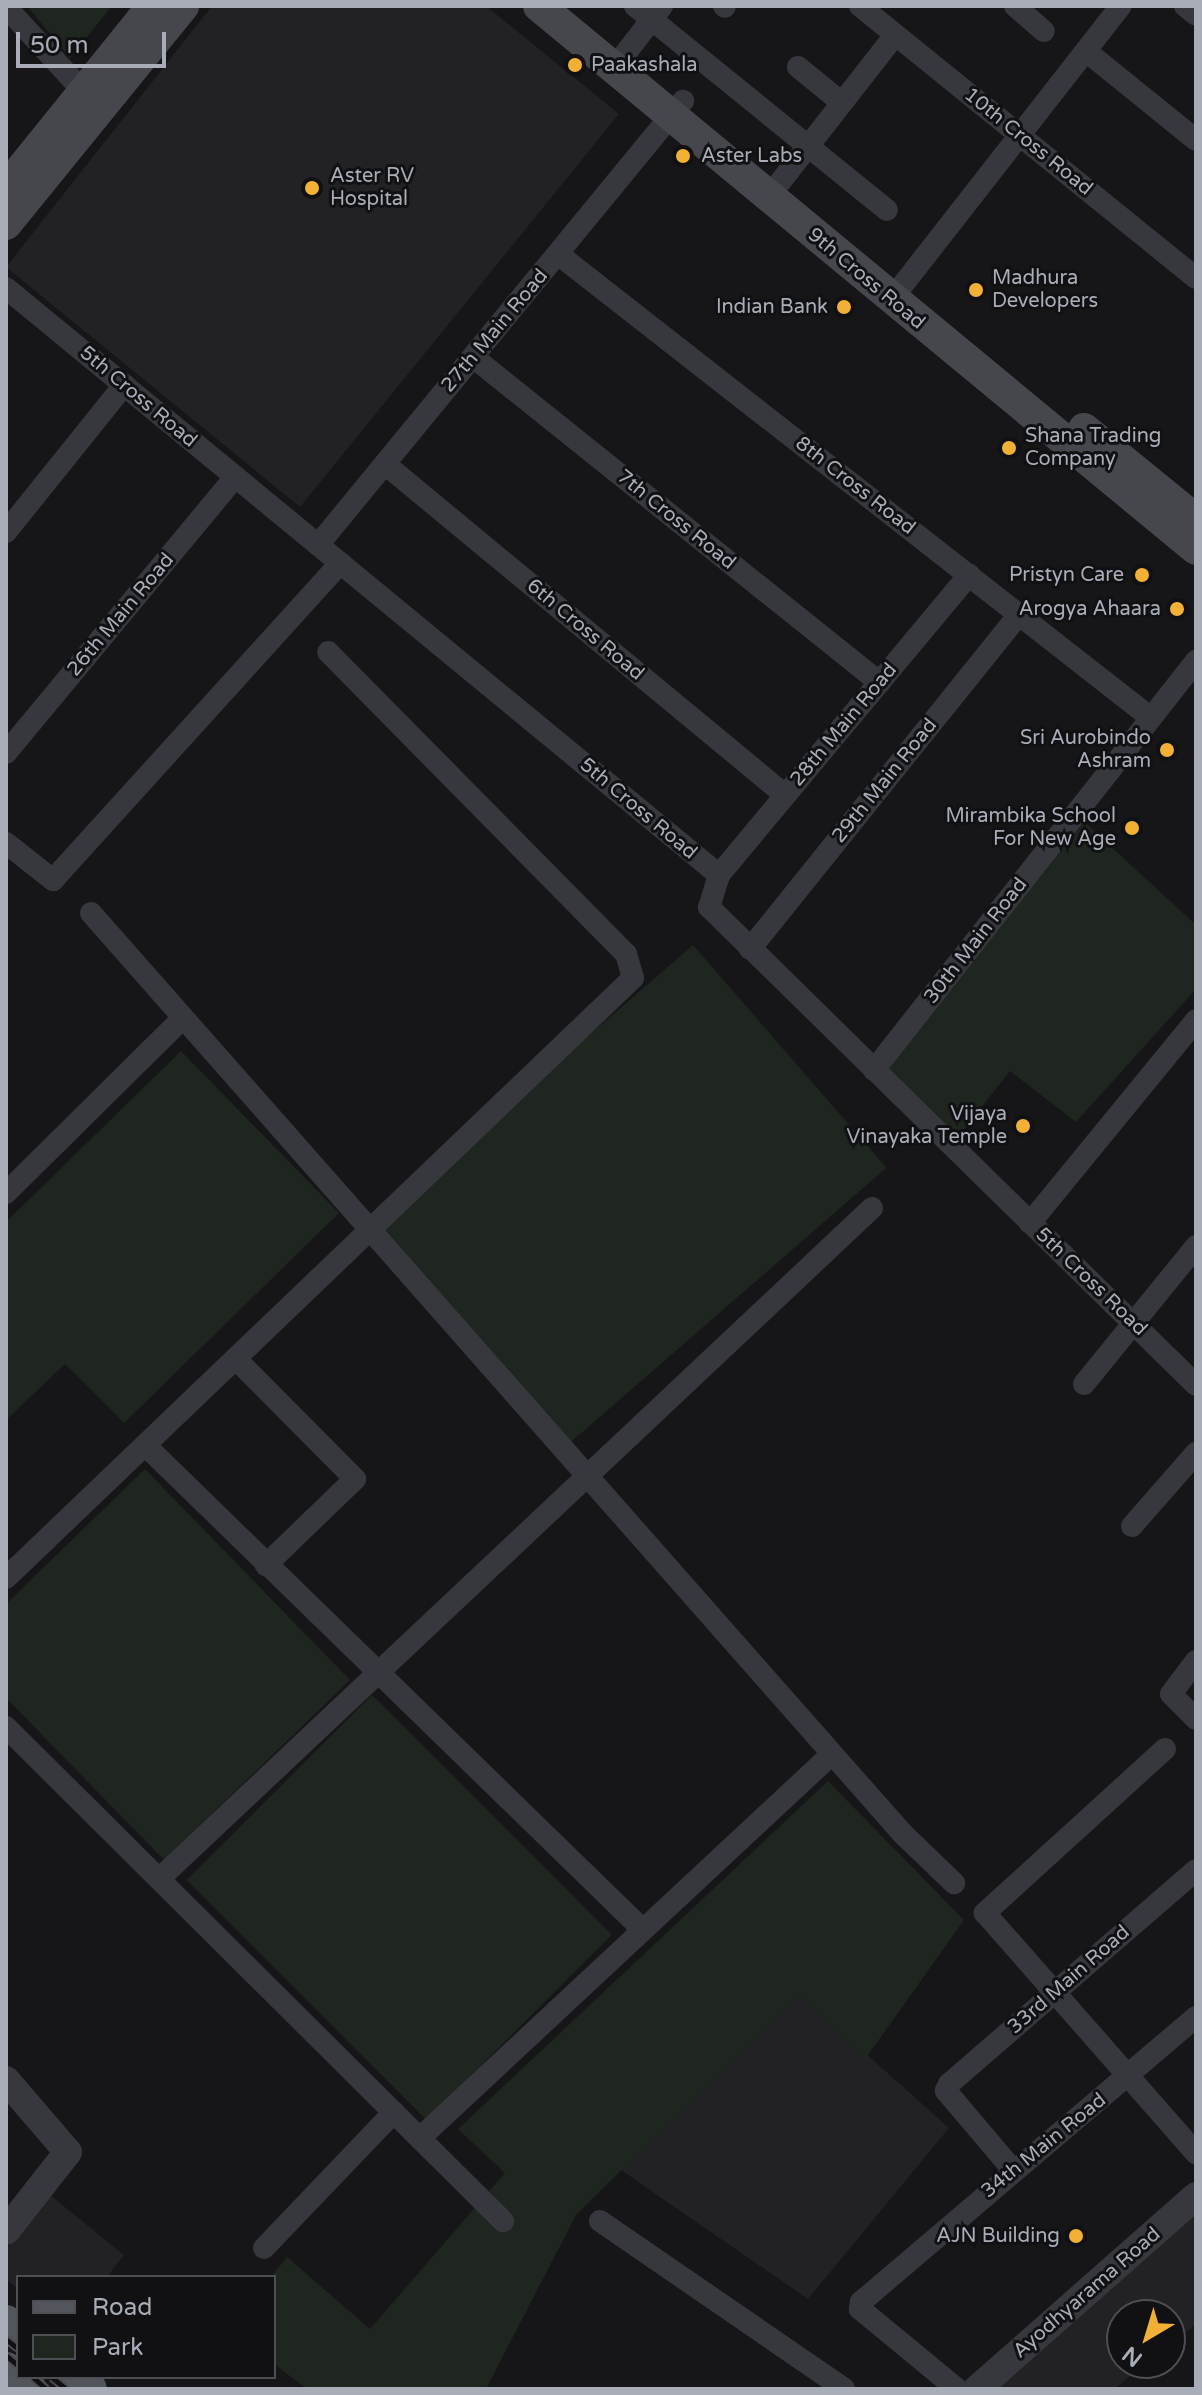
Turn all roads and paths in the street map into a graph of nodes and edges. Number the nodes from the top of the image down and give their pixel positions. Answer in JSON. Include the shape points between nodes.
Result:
{"nodes":[{"id":1,"x":153,"y":6,"type":"edge"},
{"id":2,"x":183,"y":6,"type":"edge"},
{"id":3,"x":539,"y":6,"type":"edge"},
{"id":4,"x":568,"y":6,"type":"edge"},
{"id":5,"x":860,"y":6,"type":"edge"},
{"id":6,"x":1015,"y":6,"type":"edge"},
{"id":7,"x":1121,"y":6,"type":"edge"},
{"id":8,"x":1185,"y":6,"type":"edge"},
{"id":9,"x":6,"y":7,"type":"edge"},
{"id":10,"x":650,"y":10,"type":"edge"},
{"id":11,"x":1196,"y":15,"type":"edge"},
{"id":12,"x":1044,"y":31,"type":"dead end"},
{"id":13,"x":895,"y":35,"type":"junction"},
{"id":14,"x":1086,"y":51,"type":"junction"},
{"id":15,"x":625,"y":54,"type":"junction"},
{"id":16,"x":798,"y":67,"type":"dead end"},
{"id":17,"x":84,"y":92,"type":"junction"},
{"id":18,"x":841,"y":102,"type":"junction"},
{"id":19,"x":678,"y":109,"type":"junction"},
{"id":20,"x":1020,"y":136,"type":"junction"},
{"id":21,"x":1196,"y":140,"type":"edge"},
{"id":22,"x":807,"y":145,"type":"junction"},
{"id":23,"x":781,"y":181,"type":"junction"},
{"id":24,"x":6,"y":188,"type":"edge"},
{"id":25,"x":887,"y":210,"type":"dead end"},
{"id":26,"x":6,"y":224,"type":"edge"},
{"id":27,"x":558,"y":254,"type":"junction"},
{"id":28,"x":1196,"y":278,"type":"edge"},
{"id":29,"x":6,"y":288,"type":"edge"},
{"id":30,"x":898,"y":292,"type":"junction"},
{"id":31,"x":473,"y":357,"type":"junction"},
{"id":32,"x":124,"y":385,"type":"junction"},
{"id":33,"x":385,"y":464,"type":"junction"},
{"id":34,"x":235,"y":477,"type":"junction"},
{"id":35,"x":1196,"y":520,"type":"edge"},
{"id":36,"x":6,"y":532,"type":"edge"},
{"id":37,"x":318,"y":545,"type":"junction"},
{"id":38,"x":1196,"y":549,"type":"edge"},
{"id":39,"x":340,"y":563,"type":"junction"},
{"id":40,"x":969,"y":575,"type":"junction"},
{"id":41,"x":1019,"y":614,"type":"junction"},
{"id":42,"x":328,"y":652,"type":"dead end"},
{"id":43,"x":1196,"y":661,"type":"edge"},
{"id":44,"x":880,"y":683,"type":"junction"},
{"id":45,"x":1151,"y":718,"type":"junction"},
{"id":46,"x":6,"y":753,"type":"edge"},
{"id":47,"x":785,"y":795,"type":"junction"},
{"id":48,"x":6,"y":843,"type":"edge"},
{"id":49,"x":719,"y":875,"type":"junction"},
{"id":50,"x":91,"y":913,"type":"dead end"},
{"id":51,"x":750,"y":949,"type":"junction"},
{"id":52,"x":183,"y":1018,"type":"junction"},
{"id":53,"x":1196,"y":1020,"type":"edge"},
{"id":54,"x":874,"y":1070,"type":"junction"},
{"id":55,"x":7,"y":1191,"type":"edge"},
{"id":56,"x":872,"y":1208,"type":"dead end"},
{"id":57,"x":1030,"y":1223,"type":"junction"},
{"id":58,"x":370,"y":1231,"type":"junction"},
{"id":59,"x":1196,"y":1246,"type":"edge"},
{"id":60,"x":1135,"y":1325,"type":"junction"},
{"id":61,"x":236,"y":1359,"type":"junction"},
{"id":62,"x":1084,"y":1384,"type":"dead end"},
{"id":63,"x":1196,"y":1385,"type":"edge"},
{"id":64,"x":145,"y":1445,"type":"junction"},
{"id":65,"x":1196,"y":1453,"type":"edge"},
{"id":66,"x":587,"y":1476,"type":"junction"},
{"id":67,"x":1132,"y":1526,"type":"dead end"},
{"id":68,"x":266,"y":1565,"type":"junction"},
{"id":69,"x":6,"y":1578,"type":"edge"},
{"id":70,"x":1196,"y":1661,"type":"edge"},
{"id":71,"x":378,"y":1679,"type":"junction"},
{"id":72,"x":1196,"y":1719,"type":"edge"},
{"id":73,"x":6,"y":1727,"type":"edge"},
{"id":74,"x":1165,"y":1749,"type":"dead end"},
{"id":75,"x":832,"y":1754,"type":"junction"},
{"id":76,"x":1196,"y":1870,"type":"edge"},
{"id":77,"x":159,"y":1879,"type":"junction"},
{"id":78,"x":954,"y":1883,"type":"dead end"},
{"id":79,"x":643,"y":1930,"type":"junction"},
{"id":80,"x":1056,"y":1992,"type":"junction"},
{"id":81,"x":1196,"y":2017,"type":"edge"},
{"id":82,"x":1132,"y":2075,"type":"junction"},
{"id":83,"x":6,"y":2080,"type":"edge"},
{"id":84,"x":394,"y":2112,"type":"junction"},
{"id":85,"x":420,"y":2138,"type":"junction"},
{"id":86,"x":1196,"y":2153,"type":"edge"},
{"id":87,"x":1013,"y":2170,"type":"junction"},
{"id":88,"x":1196,"y":2196,"type":"edge"},
{"id":89,"x":503,"y":2221,"type":"dead end"},
{"id":90,"x":600,"y":2221,"type":"dead end"},
{"id":91,"x":6,"y":2231,"type":"edge"},
{"id":92,"x":264,"y":2248,"type":"dead end"},
{"id":93,"x":844,"y":2389,"type":"edge"},
{"id":94,"x":957,"y":2389,"type":"edge"},
{"id":95,"x":977,"y":2389,"type":"edge"}],
"edges":[{"from":1,"to":17,"type":"main road"},
{"from":2,"to":26,"type":"main road"},
{"from":3,"to":19,"type":"main road","name":"9th Cross Road"},
{"from":4,"to":15,"type":"main road","name":"9th Cross Road"},
{"from":5,"to":13,"type":"street","name":"10th Cross Road"},
{"from":6,"to":12,"type":"street"},
{"from":7,"to":14,"type":"street"},
{"from":8,"to":11,"type":"street"},
{"from":9,"to":17,"type":"street"},
{"from":10,"to":15,"type":"street"},
{"from":10,"to":22,"type":"street"},
{"from":13,"to":18,"type":"street"},
{"from":13,"to":20,"type":"street","name":"10th Cross Road"},
{"from":14,"to":20,"type":"street"},
{"from":14,"to":21,"type":"street"},
{"from":15,"to":19,"type":"main road","name":"9th Cross Road"},
{"from":16,"to":18,"type":"street"},
{"from":17,"to":24,"type":"main road"},
{"from":18,"to":22,"type":"street"},
{"from":19,"to":23,"type":"main road","name":"9th Cross Road"},
{"from":19,"to":27,"type":"street","name":"27th Main Road"},
{"from":19,"to":30,"type":"main road","name":"9th Cross Road"},
{"from":20,"to":28,"type":"street","name":"10th Cross Road"},
{"from":20,"to":30,"type":"street"},
{"from":22,"to":23,"type":"street"},
{"from":22,"to":25,"type":"street"},
{"from":23,"to":30,"type":"main road","name":"9th Cross Road"},
{"from":27,"to":31,"type":"street","name":"27th Main Road"},
{"from":27,"to":40,"type":"street","name":"8th Cross Road"},
{"from":29,"to":32,"type":"street","name":"5th Cross Road"},
{"from":30,"to":35,"type":"main road","name":"9th Cross Road"},
{"from":30,"to":38,"type":"main road","name":"9th Cross Road"},
{"from":31,"to":33,"type":"street","name":"27th Main Road"},
{"from":31,"to":44,"type":"street","name":"7th Cross Road"},
{"from":32,"to":34,"type":"street","name":"5th Cross Road"},
{"from":32,"to":36,"type":"street"},
{"from":33,"to":37,"type":"street","name":"27th Main Road"},
{"from":33,"to":47,"type":"street","name":"6th Cross Road"},
{"from":34,"to":37,"type":"street","name":"5th Cross Road"},
{"from":34,"to":46,"type":"street","name":"26th Main Road"},
{"from":37,"to":39,"type":"street","name":"5th Cross Road"},
{"from":39,"to":48,"type":"street","via":[[53,880]]},
{"from":39,"to":49,"type":"street","name":"5th Cross Road"},
{"from":40,"to":41,"type":"street","name":"8th Cross Road"},
{"from":40,"to":44,"type":"street","name":"28th Main Road"},
{"from":41,"to":45,"type":"street","name":"8th Cross Road"},
{"from":41,"to":51,"type":"street","name":"29th Main Road"},
{"from":42,"to":58,"type":"street","via":[[635,970],[623,994]]},
{"from":43,"to":45,"type":"street","name":"30th Main Road"},
{"from":44,"to":47,"type":"street","name":"28th Main Road"},
{"from":45,"to":54,"type":"street","name":"30th Main Road"},
{"from":47,"to":49,"type":"street","name":"28th Main Road"},
{"from":49,"to":51,"type":"street","name":"5th Cross Road","via":[[709,907]]},
{"from":50,"to":52,"type":"street"},
{"from":51,"to":54,"type":"street","name":"5th Cross Road"},
{"from":52,"to":55,"type":"street"},
{"from":52,"to":58,"type":"street"},
{"from":53,"to":57,"type":"street"},
{"from":54,"to":57,"type":"street","name":"5th Cross Road"},
{"from":56,"to":66,"type":"street"},
{"from":57,"to":60,"type":"street","name":"5th Cross Road"},
{"from":58,"to":61,"type":"street"},
{"from":58,"to":66,"type":"street"},
{"from":59,"to":60,"type":"street"},
{"from":60,"to":62,"type":"street"},
{"from":60,"to":63,"type":"street","name":"5th Cross Road"},
{"from":61,"to":64,"type":"street"},
{"from":61,"to":68,"type":"street","via":[[355,1479]]},
{"from":64,"to":68,"type":"street"},
{"from":64,"to":69,"type":"street"},
{"from":65,"to":67,"type":"street"},
{"from":66,"to":71,"type":"street"},
{"from":66,"to":75,"type":"street"},
{"from":68,"to":71,"type":"street"},
{"from":70,"to":72,"type":"street","via":[[1172,1688],[1173,1701]]},
{"from":71,"to":77,"type":"street"},
{"from":71,"to":79,"type":"street"},
{"from":73,"to":77,"type":"street"},
{"from":74,"to":80,"type":"street","via":[[985,1913]]},
{"from":75,"to":78,"type":"street"},
{"from":75,"to":79,"type":"street"},
{"from":76,"to":80,"type":"street","name":"33rd Main Road"},
{"from":77,"to":84,"type":"street"},
{"from":79,"to":85,"type":"street"},
{"from":80,"to":82,"type":"street"},
{"from":80,"to":87,"type":"street","name":"33rd Main Road","via":[[946,2091]]},
{"from":81,"to":82,"type":"street","name":"34th Main Road"},
{"from":82,"to":86,"type":"street"},
{"from":82,"to":87,"type":"street","name":"34th Main Road"},
{"from":83,"to":91,"type":"street","via":[[68,2156]]},
{"from":84,"to":85,"type":"street"},
{"from":84,"to":92,"type":"street"},
{"from":85,"to":89,"type":"street"},
{"from":87,"to":94,"type":"street","name":"34th Main Road","via":[[860,2309]]},
{"from":88,"to":95,"type":"street","name":"Ayodhyarama Road"},
{"from":90,"to":93,"type":"street"}]}
